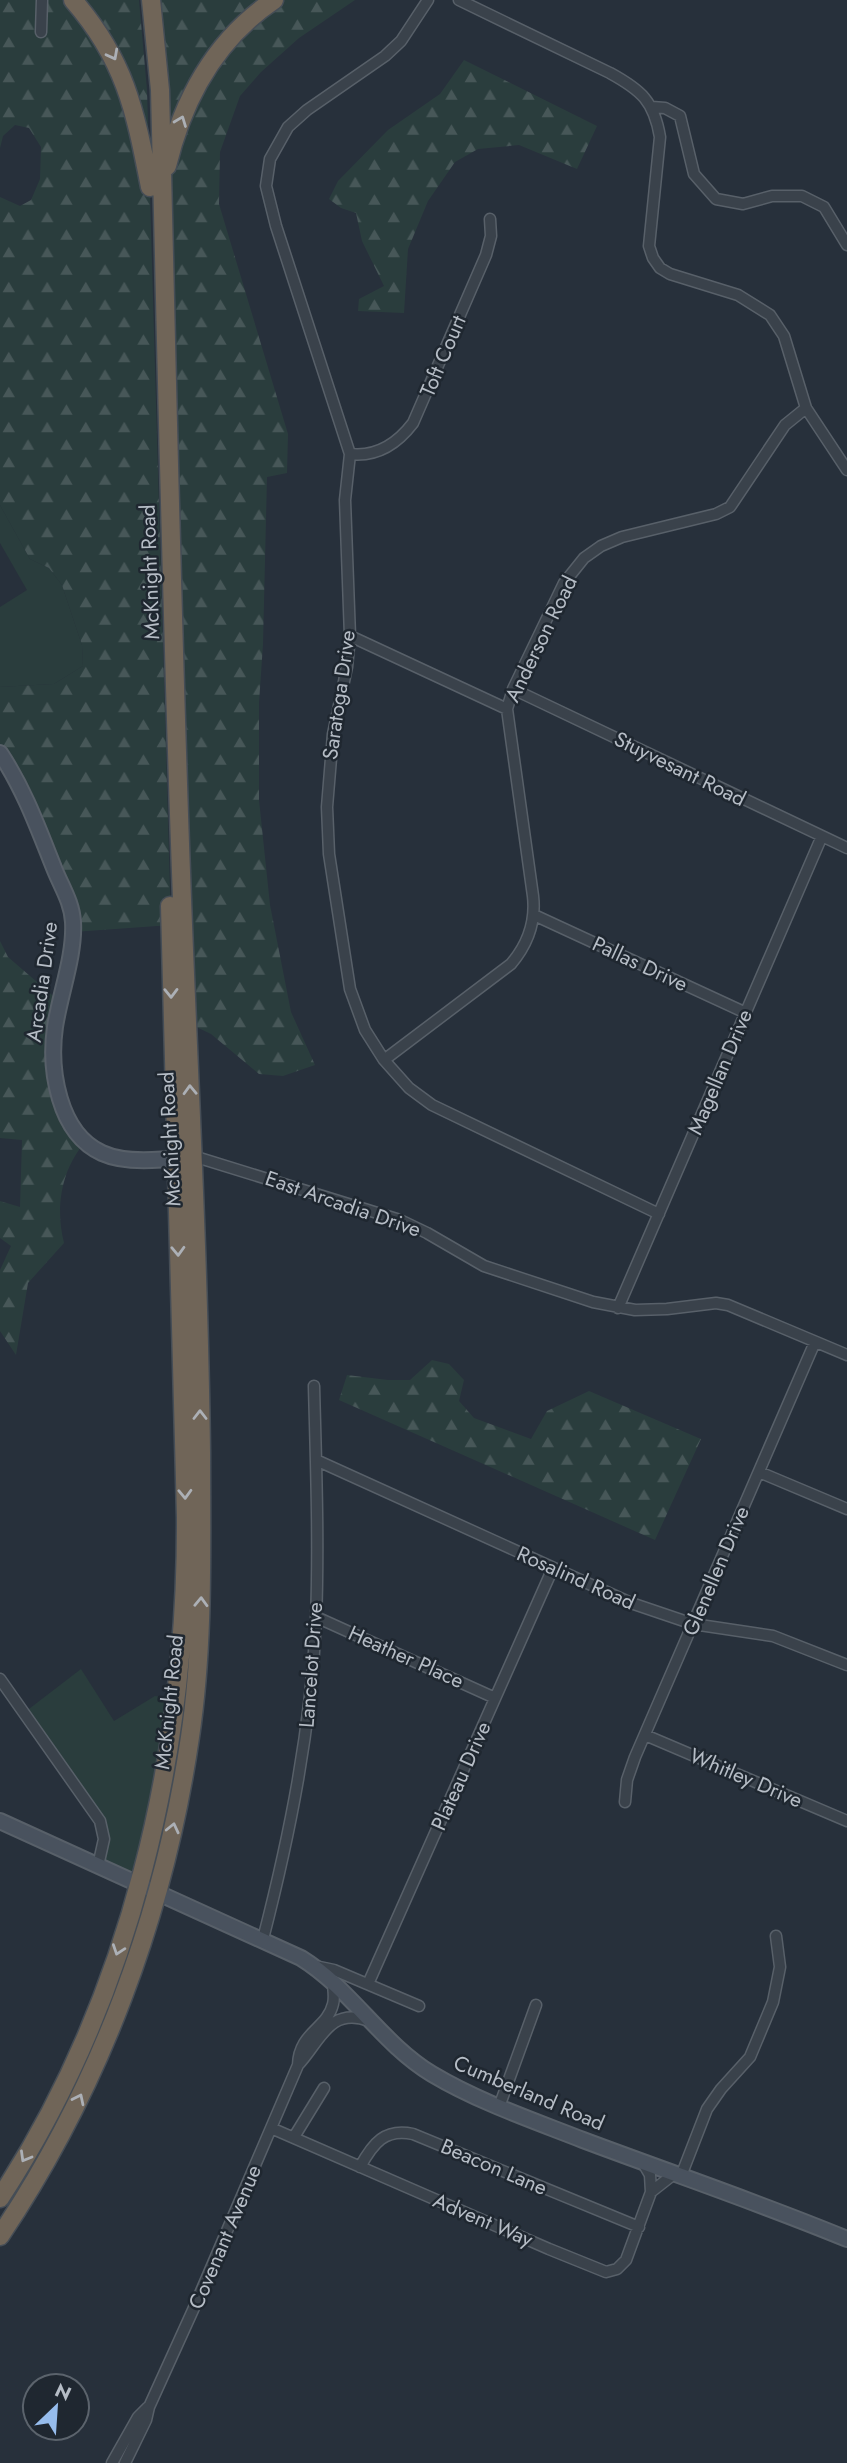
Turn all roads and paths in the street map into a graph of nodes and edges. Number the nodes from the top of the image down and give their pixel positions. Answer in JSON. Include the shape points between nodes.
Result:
{"nodes":[{"id":1,"x":42,"y":0,"type":"edge"},
{"id":2,"x":73,"y":0,"type":"edge"},
{"id":3,"x":139,"y":0,"type":"edge"},
{"id":4,"x":151,"y":0,"type":"edge"},
{"id":5,"x":274,"y":0,"type":"edge"},
{"id":6,"x":428,"y":0,"type":"edge"},
{"id":7,"x":459,"y":0,"type":"edge"},
{"id":8,"x":41,"y":32,"type":"dead end"},
{"id":9,"x":652,"y":107,"type":"junction"},
{"id":10,"x":156,"y":187,"type":"junction"},
{"id":11,"x":490,"y":219,"type":"dead end"},
{"id":12,"x":847,"y":245,"type":"edge"},
{"id":13,"x":806,"y":408,"type":"junction"},
{"id":14,"x":350,"y":454,"type":"junction"},
{"id":15,"x":847,"y":470,"type":"edge"},
{"id":16,"x":350,"y":636,"type":"junction"},
{"id":17,"x":513,"y":689,"type":"junction"},
{"id":18,"x":507,"y":709,"type":"junction"},
{"id":19,"x":0,"y":753,"type":"edge"},
{"id":20,"x":822,"y":836,"type":"junction"},
{"id":21,"x":847,"y":848,"type":"edge"},
{"id":22,"x":534,"y":915,"type":"junction"},
{"id":23,"x":746,"y":1013,"type":"junction"},
{"id":24,"x":384,"y":1060,"type":"junction"},
{"id":25,"x":181,"y":1154,"type":"junction"},
{"id":26,"x":659,"y":1214,"type":"junction"},
{"id":27,"x":618,"y":1308,"type":"junction"},
{"id":28,"x":815,"y":1342,"type":"junction"},
{"id":29,"x":847,"y":1355,"type":"edge"},
{"id":30,"x":314,"y":1386,"type":"dead end"},
{"id":31,"x":316,"y":1460,"type":"junction"},
{"id":32,"x":759,"y":1472,"type":"junction"},
{"id":33,"x":847,"y":1509,"type":"edge"},
{"id":34,"x":553,"y":1568,"type":"junction"},
{"id":35,"x":316,"y":1617,"type":"junction"},
{"id":36,"x":693,"y":1624,"type":"junction"},
{"id":37,"x":847,"y":1665,"type":"edge"},
{"id":38,"x":0,"y":1679,"type":"edge"},
{"id":39,"x":495,"y":1698,"type":"junction"},
{"id":40,"x":645,"y":1735,"type":"junction"},
{"id":41,"x":625,"y":1802,"type":"dead end"},
{"id":42,"x":0,"y":1821,"type":"edge"},
{"id":43,"x":847,"y":1821,"type":"edge"},
{"id":44,"x":98,"y":1866,"type":"junction"},
{"id":45,"x":139,"y":1885,"type":"junction"},
{"id":46,"x":157,"y":1894,"type":"junction"},
{"id":47,"x":776,"y":1936,"type":"dead end"},
{"id":48,"x":262,"y":1939,"type":"junction"},
{"id":49,"x":312,"y":1965,"type":"junction"},
{"id":50,"x":333,"y":1982,"type":"junction"},
{"id":51,"x":368,"y":1984,"type":"junction"},
{"id":52,"x":536,"y":2005,"type":"dead end"},
{"id":53,"x":419,"y":2006,"type":"dead end"},
{"id":54,"x":370,"y":2021,"type":"junction"},
{"id":55,"x":298,"y":2065,"type":"junction"},
{"id":56,"x":324,"y":2088,"type":"dead end"},
{"id":57,"x":499,"y":2107,"type":"junction"},
{"id":58,"x":271,"y":2127,"type":"junction"},
{"id":59,"x":294,"y":2137,"type":"junction"},
{"id":60,"x":643,"y":2162,"type":"junction"},
{"id":61,"x":360,"y":2167,"type":"junction"},
{"id":62,"x":677,"y":2175,"type":"junction"},
{"id":63,"x":652,"y":2192,"type":"junction"},
{"id":64,"x":0,"y":2198,"type":"edge"},
{"id":65,"x":639,"y":2227,"type":"junction"},
{"id":66,"x":0,"y":2236,"type":"edge"},
{"id":67,"x":847,"y":2239,"type":"edge"},
{"id":68,"x":149,"y":2407,"type":"junction"},
{"id":69,"x":112,"y":2463,"type":"edge"},
{"id":70,"x":125,"y":2463,"type":"edge"}],
"edges":[{"from":1,"to":8,"type":"street"},
{"from":2,"to":10,"type":"highway","one_way":true,"via":[[101,36],[123,77]]},
{"from":3,"to":10,"type":"highway","name":"McKnight Road"},
{"from":4,"to":10,"type":"highway","name":"McKnight Road","via":[[160,90]]},
{"from":10,"to":5,"type":"highway","one_way":true,"via":[[202,76],[236,33]]},
{"from":6,"to":14,"type":"street","name":"Saratoga Drive","via":[[401,41],[385,56],[288,127],[267,173],[276,226]]},
{"from":7,"to":9,"type":"street","via":[[633,85]]},
{"from":9,"to":12,"type":"street","via":[[680,116],[694,174],[716,199],[744,204],[772,196],[802,195],[824,207]]},
{"from":9,"to":13,"type":"street","via":[[660,137],[649,246],[653,258],[670,274],[738,295],[770,315],[784,336]]},
{"from":10,"to":25,"type":"highway","name":"McKnight Road"},
{"from":11,"to":14,"type":"street","name":"Toft Court","via":[[486,255],[413,423],[380,450]]},
{"from":13,"to":15,"type":"street"},
{"from":13,"to":17,"type":"street","name":"Anderson Road","via":[[785,425],[727,509],[622,537],[584,558],[564,583]]},
{"from":14,"to":16,"type":"street","name":"Saratoga Drive","via":[[345,500]]},
{"from":16,"to":18,"type":"street"},
{"from":16,"to":24,"type":"street","name":"Saratoga Drive","via":[[330,752],[327,823],[350,989],[365,1030]]},
{"from":17,"to":18,"type":"street","name":"Anderson Road"},
{"from":17,"to":20,"type":"street","name":"Stuyvesant Road"},
{"from":18,"to":22,"type":"street","name":"Anderson Road"},
{"from":19,"to":25,"type":"main road","name":"Arcadia Drive","via":[[37,823],[71,907],[73,932],[55,1026],[54,1071],[66,1114],[86,1141],[133,1151]]},
{"from":20,"to":21,"type":"street","name":"Stuyvesant Road"},
{"from":20,"to":23,"type":"street","name":"Magellan Drive"},
{"from":22,"to":23,"type":"street","name":"Pallas Drive"},
{"from":22,"to":24,"type":"street","name":"Anderson Road","via":[[527,939],[510,964]]},
{"from":23,"to":26,"type":"street","name":"Magellan Drive"},
{"from":24,"to":26,"type":"street","name":"Saratoga Drive","via":[[400,1080],[432,1105]]},
{"from":25,"to":27,"type":"street","name":"East Arcadia Drive","via":[[393,1217],[484,1266]]},
{"from":25,"to":45,"type":"highway","name":"McKnight Road","one_way":true,"via":[[185,1596],[171,1733]]},
{"from":46,"to":25,"type":"highway","name":"McKnight Road","one_way":true,"via":[[185,1770],[198,1669],[202,1571],[200,1389]]},
{"from":26,"to":27,"type":"street","name":"Magellan Drive"},
{"from":27,"to":28,"type":"street","name":"East Arcadia Drive","via":[[728,1305]]},
{"from":28,"to":29,"type":"street","name":"East Arcadia Drive"},
{"from":28,"to":32,"type":"street","name":"Glenellen Drive"},
{"from":30,"to":31,"type":"street","name":"Lancelot Drive"},
{"from":31,"to":34,"type":"street","name":"Rosalind Road"},
{"from":31,"to":35,"type":"street","name":"Lancelot Drive"},
{"from":32,"to":33,"type":"street"},
{"from":32,"to":36,"type":"street","name":"Glenellen Drive"},
{"from":34,"to":36,"type":"street","name":"Rosalind Road","via":[[631,1604]]},
{"from":34,"to":39,"type":"street","name":"Plateau Drive"},
{"from":35,"to":39,"type":"street","name":"Heather Place"},
{"from":35,"to":48,"type":"street","name":"Lancelot Drive","via":[[301,1766],[284,1858]]},
{"from":36,"to":37,"type":"street","name":"Rosalind Road","via":[[773,1636]]},
{"from":36,"to":40,"type":"street","name":"Glenellen Drive"},
{"from":38,"to":44,"type":"street","via":[[100,1821],[104,1839]]},
{"from":39,"to":51,"type":"street","name":"Plateau Drive"},
{"from":40,"to":41,"type":"street","name":"Glenellen Drive","via":[[627,1780]]},
{"from":40,"to":43,"type":"street","name":"Whitley Drive"},
{"from":42,"to":44,"type":"main road","name":"Cumberland Road"},
{"from":44,"to":45,"type":"main road","name":"Cumberland Road"},
{"from":45,"to":46,"type":"main road","name":"Cumberland Road"},
{"from":45,"to":64,"type":"highway","name":"McKnight Road","one_way":true,"via":[[110,1975],[76,2058]]},
{"from":46,"to":48,"type":"main road","name":"Cumberland Road"},
{"from":66,"to":46,"type":"highway","name":"McKnight Road","one_way":true,"via":[[50,2155],[90,2076],[129,1982]]},
{"from":47,"to":62,"type":"street","via":[[780,1967],[774,2002],[750,2057],[707,2109]]},
{"from":48,"to":49,"type":"main road","name":"Cumberland Road"},
{"from":49,"to":50,"type":"main road","name":"Cumberland Road"},
{"from":49,"to":51,"type":"street"},
{"from":50,"to":54,"type":"main road","name":"Cumberland Road"},
{"from":50,"to":55,"type":"street","name":"Covenant Avenue","via":[[332,2008],[304,2043]]},
{"from":51,"to":53,"type":"street"},
{"from":52,"to":57,"type":"street"},
{"from":54,"to":55,"type":"street","name":"Covenant Avenue","via":[[355,2017],[339,2020],[322,2033]]},
{"from":54,"to":57,"type":"main road","name":"Cumberland Road","via":[[430,2072]]},
{"from":55,"to":58,"type":"street","name":"Covenant Avenue"},
{"from":56,"to":59,"type":"street"},
{"from":57,"to":60,"type":"main road","name":"Cumberland Road"},
{"from":58,"to":59,"type":"street","name":"Advent Way"},
{"from":58,"to":68,"type":"street","name":"Covenant Avenue"},
{"from":59,"to":61,"type":"street","name":"Advent Way"},
{"from":60,"to":62,"type":"main road","name":"Cumberland Road"},
{"from":60,"to":63,"type":"street"},
{"from":61,"to":65,"type":"street","name":"Beacon Lane","via":[[381,2137],[396,2132],[413,2134]]},
{"from":61,"to":65,"type":"street","name":"Advent Way","via":[[606,2272],[622,2265]]},
{"from":62,"to":63,"type":"street"},
{"from":62,"to":67,"type":"main road","name":"Cumberland Road"},
{"from":63,"to":65,"type":"street","name":"Advent Way"},
{"from":68,"to":69,"type":"street","name":"Covenant Avenue","via":[[138,2417]]},
{"from":68,"to":70,"type":"street","name":"Covenant Avenue"}]}
